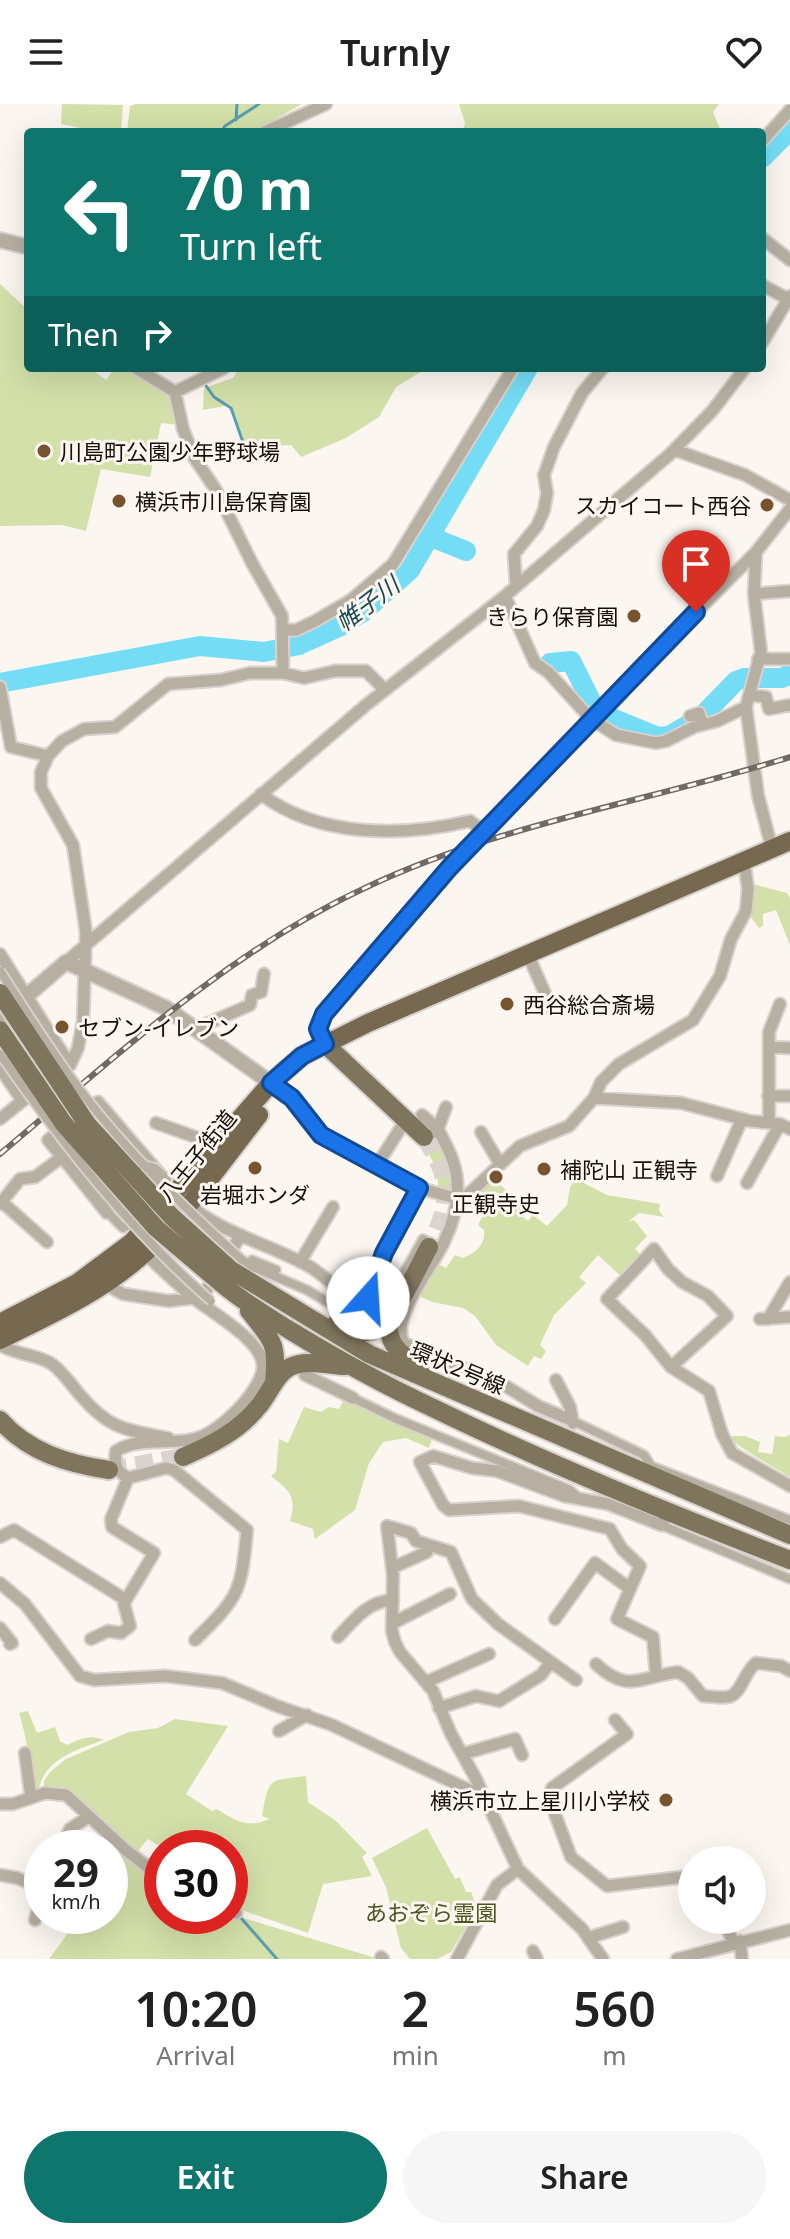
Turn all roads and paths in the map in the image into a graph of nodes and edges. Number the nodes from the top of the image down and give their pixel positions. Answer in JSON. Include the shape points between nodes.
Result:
{"nodes":[{"id":1,"x":326,"y":104,"type":"edge"},
{"id":2,"x":790,"y":110,"type":"edge"},
{"id":3,"x":274,"y":128,"type":"edge"},
{"id":4,"x":766,"y":137,"type":"edge"},
{"id":5,"x":0,"y":240,"type":"edge"},
{"id":6,"x":766,"y":241,"type":"edge"},
{"id":7,"x":24,"y":246,"type":"edge"},
{"id":8,"x":790,"y":260,"type":"edge"},
{"id":9,"x":766,"y":287,"type":"edge"},
{"id":10,"x":789,"y":298,"type":"edge"},
{"id":11,"x":766,"y":336,"type":"edge"},
{"id":12,"x":142,"y":372,"type":"edge"},
{"id":13,"x":216,"y":372,"type":"edge"},
{"id":14,"x":511,"y":372,"type":"edge"},
{"id":15,"x":600,"y":372,"type":"edge"},
{"id":16,"x":742,"y":372,"type":"edge"},
{"id":17,"x":175,"y":392,"type":"junction"},
{"id":18,"x":675,"y":450,"type":"junction"},
{"id":19,"x":790,"y":500,"type":"edge"},
{"id":20,"x":790,"y":509,"type":"edge"},
{"id":21,"x":756,"y":552,"type":"junction"},
{"id":22,"x":516,"y":585,"type":"junction"},
{"id":23,"x":790,"y":591,"type":"edge"},
{"id":24,"x":754,"y":594,"type":"junction"},
{"id":25,"x":505,"y":596,"type":"junction"},
{"id":26,"x":283,"y":632,"type":"junction"},
{"id":27,"x":758,"y":659,"type":"junction"},
{"id":28,"x":790,"y":659,"type":"edge"},
{"id":29,"x":283,"y":670,"type":"junction"},
{"id":30,"x":384,"y":689,"type":"junction"},
{"id":31,"x":1,"y":692,"type":"edge"},
{"id":32,"x":748,"y":701,"type":"junction"},
{"id":33,"x":790,"y":705,"type":"edge"},
{"id":34,"x":591,"y":719,"type":"junction"},
{"id":35,"x":6,"y":747,"type":"edge"},
{"id":36,"x":48,"y":756,"type":"junction"},
{"id":37,"x":261,"y":794,"type":"junction"},
{"id":38,"x":484,"y":831,"type":"junction"},
{"id":39,"x":790,"y":841,"type":"edge"},
{"id":40,"x":772,"y":849,"type":"junction"},
{"id":41,"x":744,"y":861,"type":"junction"},
{"id":42,"x":84,"y":947,"type":"junction"},
{"id":43,"x":0,"y":954,"type":"edge"},
{"id":44,"x":528,"y":955,"type":"junction"},
{"id":45,"x":66,"y":962,"type":"junction"},
{"id":46,"x":0,"y":971,"type":"edge"},
{"id":47,"x":84,"y":971,"type":"junction"},
{"id":48,"x":264,"y":974,"type":"dead end"},
{"id":49,"x":0,"y":993,"type":"edge"},
{"id":50,"x":25,"y":997,"type":"junction"},
{"id":51,"x":780,"y":1004,"type":"dead end"},
{"id":52,"x":552,"y":1009,"type":"dead end"},
{"id":53,"x":0,"y":1019,"type":"edge"},
{"id":54,"x":195,"y":1029,"type":"junction"},
{"id":55,"x":0,"y":1030,"type":"edge"},
{"id":56,"x":328,"y":1047,"type":"junction"},
{"id":57,"x":769,"y":1047,"type":"junction"},
{"id":58,"x":790,"y":1048,"type":"edge"},
{"id":59,"x":0,"y":1054,"type":"edge"},
{"id":60,"x":70,"y":1065,"type":"junction"},
{"id":61,"x":0,"y":1068,"type":"edge"},
{"id":62,"x":275,"y":1086,"type":"junction"},
{"id":63,"x":768,"y":1096,"type":"junction"},
{"id":64,"x":790,"y":1096,"type":"edge"},
{"id":65,"x":594,"y":1098,"type":"junction"},
{"id":66,"x":22,"y":1100,"type":"junction"},
{"id":67,"x":446,"y":1107,"type":"dead end"},
{"id":68,"x":422,"y":1115,"type":"dead end"},
{"id":69,"x":0,"y":1119,"type":"edge"},
{"id":70,"x":742,"y":1119,"type":"junction"},
{"id":71,"x":156,"y":1123,"type":"dead end"},
{"id":72,"x":780,"y":1125,"type":"edge"},
{"id":73,"x":400,"y":1129,"type":"dead end"},
{"id":74,"x":481,"y":1132,"type":"dead end"},
{"id":75,"x":427,"y":1137,"type":"junction"},
{"id":76,"x":218,"y":1145,"type":"junction"},
{"id":77,"x":139,"y":1152,"type":"junction"},
{"id":78,"x":62,"y":1157,"type":"junction"},
{"id":79,"x":500,"y":1164,"type":"junction"},
{"id":80,"x":377,"y":1165,"type":"junction"},
{"id":81,"x":717,"y":1176,"type":"dead end"},
{"id":82,"x":747,"y":1183,"type":"dead end"},
{"id":83,"x":419,"y":1188,"type":"junction"},
{"id":84,"x":176,"y":1195,"type":"junction"},
{"id":85,"x":97,"y":1199,"type":"junction"},
{"id":86,"x":457,"y":1199,"type":"junction"},
{"id":87,"x":1,"y":1203,"type":"edge"},
{"id":88,"x":333,"y":1207,"type":"dead end"},
{"id":89,"x":107,"y":1213,"type":"joint"},
{"id":90,"x":133,"y":1223,"type":"junction"},
{"id":91,"x":127,"y":1234,"type":"dead end"},
{"id":92,"x":241,"y":1235,"type":"junction"},
{"id":93,"x":47,"y":1242,"type":"dead end"},
{"id":94,"x":435,"y":1248,"type":"junction"},
{"id":95,"x":145,"y":1253,"type":"junction"},
{"id":96,"x":252,"y":1260,"type":"dead end"},
{"id":97,"x":300,"y":1262,"type":"junction"},
{"id":98,"x":231,"y":1271,"type":"junction"},
{"id":99,"x":285,"y":1279,"type":"junction"},
{"id":100,"x":790,"y":1282,"type":"edge"},
{"id":101,"x":104,"y":1284,"type":"junction"},
{"id":102,"x":192,"y":1297,"type":"junction"},
{"id":103,"x":239,"y":1299,"type":"junction"},
{"id":104,"x":211,"y":1301,"type":"dead end"},
{"id":105,"x":362,"y":1301,"type":"junction"},
{"id":106,"x":350,"y":1309,"type":"junction"},
{"id":107,"x":790,"y":1317,"type":"edge"},
{"id":108,"x":382,"y":1318,"type":"junction"},
{"id":109,"x":314,"y":1321,"type":"junction"},
{"id":110,"x":0,"y":1323,"type":"edge"},
{"id":111,"x":0,"y":1343,"type":"edge"},
{"id":112,"x":348,"y":1366,"type":"junction"},
{"id":113,"x":671,"y":1367,"type":"junction"},
{"id":114,"x":305,"y":1375,"type":"dead end"},
{"id":115,"x":425,"y":1379,"type":"junction"},
{"id":116,"x":556,"y":1380,"type":"dead end"},
{"id":117,"x":274,"y":1383,"type":"junction"},
{"id":118,"x":353,"y":1398,"type":"joint"},
{"id":119,"x":0,"y":1420,"type":"edge"},
{"id":120,"x":573,"y":1421,"type":"junction"},
{"id":121,"x":571,"y":1441,"type":"junction"},
{"id":122,"x":179,"y":1448,"type":"junction"},
{"id":123,"x":109,"y":1470,"type":"tunnel mouth"},
{"id":124,"x":128,"y":1478,"type":"junction"},
{"id":125,"x":790,"y":1486,"type":"edge"},
{"id":126,"x":578,"y":1497,"type":"junction"},
{"id":127,"x":665,"y":1519,"type":"junction"},
{"id":128,"x":790,"y":1520,"type":"edge"},
{"id":129,"x":790,"y":1535,"type":"edge"},
{"id":130,"x":0,"y":1537,"type":"edge"},
{"id":131,"x":427,"y":1552,"type":"dead end"},
{"id":132,"x":790,"y":1560,"type":"edge"},
{"id":133,"x":392,"y":1568,"type":"junction"},
{"id":134,"x":790,"y":1579,"type":"edge"},
{"id":135,"x":0,"y":1583,"type":"edge"},
{"id":136,"x":629,"y":1588,"type":"junction"},
{"id":137,"x":450,"y":1594,"type":"dead end"},
{"id":138,"x":126,"y":1600,"type":"junction"},
{"id":139,"x":393,"y":1600,"type":"junction"},
{"id":140,"x":555,"y":1619,"type":"dead end"},
{"id":141,"x":393,"y":1623,"type":"junction"},
{"id":142,"x":0,"y":1628,"type":"edge"},
{"id":143,"x":338,"y":1637,"type":"dead end"},
{"id":144,"x":91,"y":1639,"type":"dead end"},
{"id":145,"x":195,"y":1640,"type":"dead end"},
{"id":146,"x":10,"y":1644,"type":"dead end"},
{"id":147,"x":489,"y":1654,"type":"dead end"},
{"id":148,"x":551,"y":1662,"type":"junction"},
{"id":149,"x":596,"y":1664,"type":"dead end"},
{"id":150,"x":790,"y":1671,"type":"edge"},
{"id":151,"x":572,"y":1673,"type":"dead end"},
{"id":152,"x":656,"y":1675,"type":"junction"},
{"id":153,"x":426,"y":1682,"type":"junction"},
{"id":154,"x":439,"y":1708,"type":"junction"},
{"id":155,"x":307,"y":1715,"type":"junction"},
{"id":156,"x":615,"y":1720,"type":"dead end"},
{"id":157,"x":279,"y":1731,"type":"dead end"},
{"id":158,"x":25,"y":1753,"type":"dead end"},
{"id":159,"x":462,"y":1754,"type":"junction"},
{"id":160,"x":522,"y":1755,"type":"dead end"},
{"id":161,"x":37,"y":1794,"type":"junction"},
{"id":162,"x":485,"y":1798,"type":"junction"},
{"id":163,"x":0,"y":1804,"type":"edge"},
{"id":164,"x":88,"y":1817,"type":"junction"},
{"id":165,"x":70,"y":1830,"type":"edge"},
{"id":166,"x":144,"y":1863,"type":"edge"},
{"id":167,"x":518,"y":1869,"type":"junction"},
{"id":168,"x":0,"y":1875,"type":"edge"},
{"id":169,"x":678,"y":1878,"type":"edge"},
{"id":170,"x":24,"y":1882,"type":"edge"},
{"id":171,"x":623,"y":1927,"type":"dead end"},
{"id":172,"x":790,"y":1930,"type":"edge"},
{"id":173,"x":732,"y":1934,"type":"edge"},
{"id":174,"x":588,"y":1938,"type":"junction"},
{"id":175,"x":737,"y":1942,"type":"junction"},
{"id":176,"x":457,"y":1959,"type":"edge"},
{"id":177,"x":603,"y":1959,"type":"edge"},
{"id":178,"x":677,"y":1959,"type":"edge"},
{"id":179,"x":742,"y":1959,"type":"edge"}],
"edges":[{"from":1,"to":3,"type":"street"},
{"from":2,"to":4,"type":"street"},
{"from":5,"to":7,"type":"street"},
{"from":6,"to":8,"type":"street"},
{"from":9,"to":10,"type":"street"},
{"from":10,"to":11,"type":"street"},
{"from":12,"to":17,"type":"street"},
{"from":13,"to":17,"type":"street"},
{"from":14,"to":26,"type":"street","via":[[393,564],[351,600]]},
{"from":15,"to":22,"type":"street","via":[[576,402],[547,462],[544,510],[514,554]]},
{"from":16,"to":18,"type":"street"},
{"from":17,"to":26,"type":"street","via":[[195,459],[282,616]]},
{"from":18,"to":19,"type":"street","via":[[745,475]]},
{"from":18,"to":22,"type":"street"},
{"from":20,"to":21,"type":"street"},
{"from":21,"to":24,"type":"street"},
{"from":21,"to":34,"type":"street"},
{"from":22,"to":25,"type":"street"},
{"from":23,"to":24,"type":"street"},
{"from":24,"to":27,"type":"street"},
{"from":25,"to":30,"type":"street"},
{"from":25,"to":34,"type":"street","via":[[535,663]]},
{"from":26,"to":29,"type":"street"},
{"from":27,"to":28,"type":"street"},
{"from":27,"to":32,"type":"street"},
{"from":29,"to":30,"type":"street","via":[[304,678],[366,671]]},
{"from":29,"to":36,"type":"street","via":[[168,684],[115,727],[84,729]]},
{"from":30,"to":37,"type":"street"},
{"from":31,"to":35,"type":"street"},
{"from":32,"to":33,"type":"street","via":[[766,697],[769,709]]},
{"from":32,"to":34,"type":"street","via":[[717,721],[698,719],[656,743],[616,735]]},
{"from":32,"to":40,"type":"street","via":[[758,795]]},
{"from":34,"to":38,"type":"street"},
{"from":35,"to":36,"type":"street"},
{"from":36,"to":42,"type":"street","via":[[41,788],[73,845]]},
{"from":37,"to":38,"type":"street","via":[[297,815],[346,827],[403,832],[470,821]]},
{"from":37,"to":42,"type":"street"},
{"from":38,"to":56,"type":"street","via":[[324,1014],[318,1029]]},
{"from":39,"to":40,"type":"highway","name":"八王子街道"},
{"from":40,"to":41,"type":"highway","name":"八王子街道"},
{"from":41,"to":44,"type":"highway","name":"八王子街道"},
{"from":41,"to":65,"type":"street","via":[[746,911],[709,998],[693,1020],[619,1064]]},
{"from":42,"to":45,"type":"street"},
{"from":42,"to":47,"type":"street"},
{"from":43,"to":50,"type":"street"},
{"from":44,"to":52,"type":"street"},
{"from":44,"to":56,"type":"highway","name":"八王子街道"},
{"from":45,"to":47,"type":"street"},
{"from":45,"to":50,"type":"street"},
{"from":46,"to":84,"type":"street","bridge":true,"via":[[84,1096]]},
{"from":47,"to":54,"type":"street","via":[[160,1005]]},
{"from":47,"to":60,"type":"street","via":[[83,1022]]},
{"from":48,"to":54,"type":"street","via":[[261,992],[252,995],[250,1005]]},
{"from":49,"to":98,"type":"main road","name":"環状2号線","bridge":true,"via":[[87,1124],[172,1217]]},
{"from":50,"to":53,"type":"street"},
{"from":50,"to":60,"type":"street"},
{"from":51,"to":57,"type":"street"},
{"from":54,"to":62,"type":"street"},
{"from":55,"to":98,"type":"main road","name":"環状2号線","bridge":true,"via":[[64,1124],[156,1228]]},
{"from":56,"to":62,"type":"highway","name":"八王子街道","via":[[302,1056]]},
{"from":56,"to":75,"type":"main road"},
{"from":57,"to":58,"type":"street"},
{"from":57,"to":63,"type":"street"},
{"from":59,"to":90,"type":"street","bridge":true,"via":[[49,1124]]},
{"from":60,"to":66,"type":"street"},
{"from":61,"to":66,"type":"street"},
{"from":62,"to":76,"type":"highway","name":"八王子街道"},
{"from":62,"to":80,"type":"street","via":[[292,1098],[321,1135]]},
{"from":62,"to":84,"type":"highway","name":"八王子街道"},
{"from":63,"to":64,"type":"street"},
{"from":63,"to":72,"type":"street"},
{"from":65,"to":70,"type":"street","via":[[681,1103]]},
{"from":65,"to":79,"type":"street","via":[[569,1126],[520,1146]]},
{"from":66,"to":69,"type":"street"},
{"from":67,"to":75,"type":"street"},
{"from":68,"to":75,"type":"street"},
{"from":70,"to":72,"type":"street"},
{"from":70,"to":81,"type":"street"},
{"from":71,"to":76,"type":"street"},
{"from":72,"to":82,"type":"street"},
{"from":73,"to":80,"type":"street"},
{"from":74,"to":79,"type":"street"},
{"from":75,"to":86,"type":"street","via":[[454,1163]]},
{"from":76,"to":84,"type":"highway","name":"八王子街道"},
{"from":77,"to":78,"type":"street","via":[[98,1102],[48,1140]]},
{"from":77,"to":84,"type":"street"},
{"from":77,"to":85,"type":"street"},
{"from":78,"to":85,"type":"street"},
{"from":78,"to":87,"type":"street","via":[[35,1177],[20,1179]]},
{"from":79,"to":86,"type":"street"},
{"from":80,"to":83,"type":"street"},
{"from":83,"to":86,"type":"street"},
{"from":83,"to":105,"type":"street","via":[[384,1253],[368,1298]]},
{"from":84,"to":90,"type":"street","bridge":true,"via":[[155,1168],[139,1164],[129,1186],[108,1194],[105,1206],[123,1228]]},
{"from":84,"to":92,"type":"street","via":[[202,1216]]},
{"from":84,"to":95,"type":"highway","name":"八王子街道"},
{"from":84,"to":98,"type":"street","bridge":true},
{"from":84,"to":110,"type":"highway","name":"八王子街道","via":[[107,1262]]},
{"from":85,"to":89,"type":"street"},
{"from":86,"to":94,"type":"street"},
{"from":87,"to":93,"type":"street"},
{"from":88,"to":97,"type":"street"},
{"from":89,"to":91,"type":"street"},
{"from":90,"to":104,"type":"street","bridge":true},
{"from":92,"to":97,"type":"street"},
{"from":92,"to":102,"type":"street","via":[[202,1297]]},
{"from":94,"to":108,"type":"main road"},
{"from":94,"to":120,"type":"street","via":[[400,1322],[404,1343]]},
{"from":95,"to":101,"type":"highway","name":"八王子街道"},
{"from":95,"to":102,"type":"street"},
{"from":96,"to":99,"type":"street","via":[[287,1275]]},
{"from":97,"to":106,"type":"street","via":[[320,1273]]},
{"from":98,"to":99,"type":"street","via":[[253,1267]]},
{"from":98,"to":103,"type":"main road","name":"環状2号線"},
{"from":98,"to":109,"type":"main road","name":"環状2号線"},
{"from":99,"to":106,"type":"street"},
{"from":100,"to":107,"type":"street","via":[[764,1319]]},
{"from":101,"to":102,"type":"street","via":[[123,1294],[169,1301]]},
{"from":101,"to":111,"type":"highway","name":"八王子街道"},
{"from":102,"to":122,"type":"street","via":[[240,1332],[262,1354],[263,1365],[244,1403],[208,1433]]},
{"from":103,"to":112,"type":"main road","name":"環状2号線"},
{"from":103,"to":117,"type":"main road","via":[[274,1345]]},
{"from":105,"to":106,"type":"street","via":[[353,1301]]},
{"from":105,"to":108,"type":"street"},
{"from":106,"to":108,"type":"street","via":[[365,1321]]},
{"from":108,"to":109,"type":"main road","via":[[368,1332]]},
{"from":108,"to":115,"type":"main road","via":[[393,1348]]},
{"from":109,"to":115,"type":"main road","name":"環状2号線"},
{"from":111,"to":122,"type":"street","via":[[55,1366],[107,1422]]},
{"from":112,"to":117,"type":"main road","via":[[304,1363],[289,1367]]},
{"from":112,"to":127,"type":"main road","name":"環状2号線"},
{"from":113,"to":113,"type":"street","via":[[727,1316],[708,1296],[682,1282],[654,1249],[607,1299]]},
{"from":113,"to":125,"type":"street","via":[[709,1391],[732,1453]]},
{"from":114,"to":118,"type":"street"},
{"from":115,"to":121,"type":"main road","name":"環状2号線"},
{"from":116,"to":120,"type":"street"},
{"from":117,"to":122,"type":"main road","via":[[236,1429],[211,1445]]},
{"from":118,"to":126,"type":"street"},
{"from":119,"to":123,"type":"main road","via":[[34,1448],[72,1465]]},
{"from":120,"to":121,"type":"street"},
{"from":120,"to":128,"type":"street","via":[[644,1455],[651,1466]]},
{"from":121,"to":129,"type":"main road","name":"環状2号線"},
{"from":122,"to":124,"type":"street","via":[[126,1445],[116,1451],[114,1463]]},
{"from":124,"to":138,"type":"street","via":[[112,1527],[154,1553]]},
{"from":124,"to":145,"type":"street","via":[[174,1470],[247,1530],[237,1593]]},
{"from":126,"to":127,"type":"street"},
{"from":126,"to":136,"type":"street","via":[[439,1457],[420,1462],[449,1510],[519,1506],[610,1529],[640,1566]]},
{"from":127,"to":132,"type":"main road","name":"環状2号線"},
{"from":127,"to":134,"type":"street"},
{"from":130,"to":138,"type":"street","via":[[14,1530]]},
{"from":131,"to":133,"type":"street"},
{"from":133,"to":139,"type":"street"},
{"from":133,"to":148,"type":"street","via":[[387,1526],[451,1552],[472,1599]]},
{"from":135,"to":155,"type":"street","via":[[25,1604],[80,1676],[94,1680],[179,1672]]},
{"from":136,"to":140,"type":"street","via":[[595,1563]]},
{"from":136,"to":152,"type":"street","via":[[617,1619],[653,1637]]},
{"from":137,"to":141,"type":"street"},
{"from":138,"to":144,"type":"street","via":[[130,1626]]},
{"from":139,"to":141,"type":"street"},
{"from":139,"to":143,"type":"street","via":[[364,1609]]},
{"from":141,"to":153,"type":"street","via":[[400,1652]]},
{"from":142,"to":146,"type":"street"},
{"from":147,"to":153,"type":"street"},
{"from":148,"to":151,"type":"street"},
{"from":148,"to":154,"type":"street","via":[[541,1675],[499,1701],[476,1696]]},
{"from":149,"to":152,"type":"street","via":[[625,1683]]},
{"from":150,"to":152,"type":"street","via":[[756,1663],[730,1696],[703,1696],[678,1672]]},
{"from":153,"to":154,"type":"street"},
{"from":154,"to":159,"type":"street"},
{"from":155,"to":157,"type":"street"},
{"from":155,"to":162,"type":"street"},
{"from":156,"to":169,"type":"street","via":[[627,1734],[552,1788],[549,1798],[571,1857],[607,1886]]},
{"from":158,"to":161,"type":"street"},
{"from":159,"to":160,"type":"street","via":[[515,1739]]},
{"from":159,"to":162,"type":"street"},
{"from":161,"to":163,"type":"street"},
{"from":161,"to":164,"type":"street","via":[[66,1795]]},
{"from":162,"to":167,"type":"street"},
{"from":164,"to":165,"type":"street"},
{"from":164,"to":166,"type":"street"},
{"from":167,"to":174,"type":"street"},
{"from":167,"to":176,"type":"street","via":[[497,1885]]},
{"from":168,"to":170,"type":"street"},
{"from":171,"to":174,"type":"street"},
{"from":172,"to":175,"type":"street"},
{"from":173,"to":175,"type":"street"},
{"from":174,"to":177,"type":"street"},
{"from":175,"to":178,"type":"street"},
{"from":175,"to":179,"type":"street"}]}
